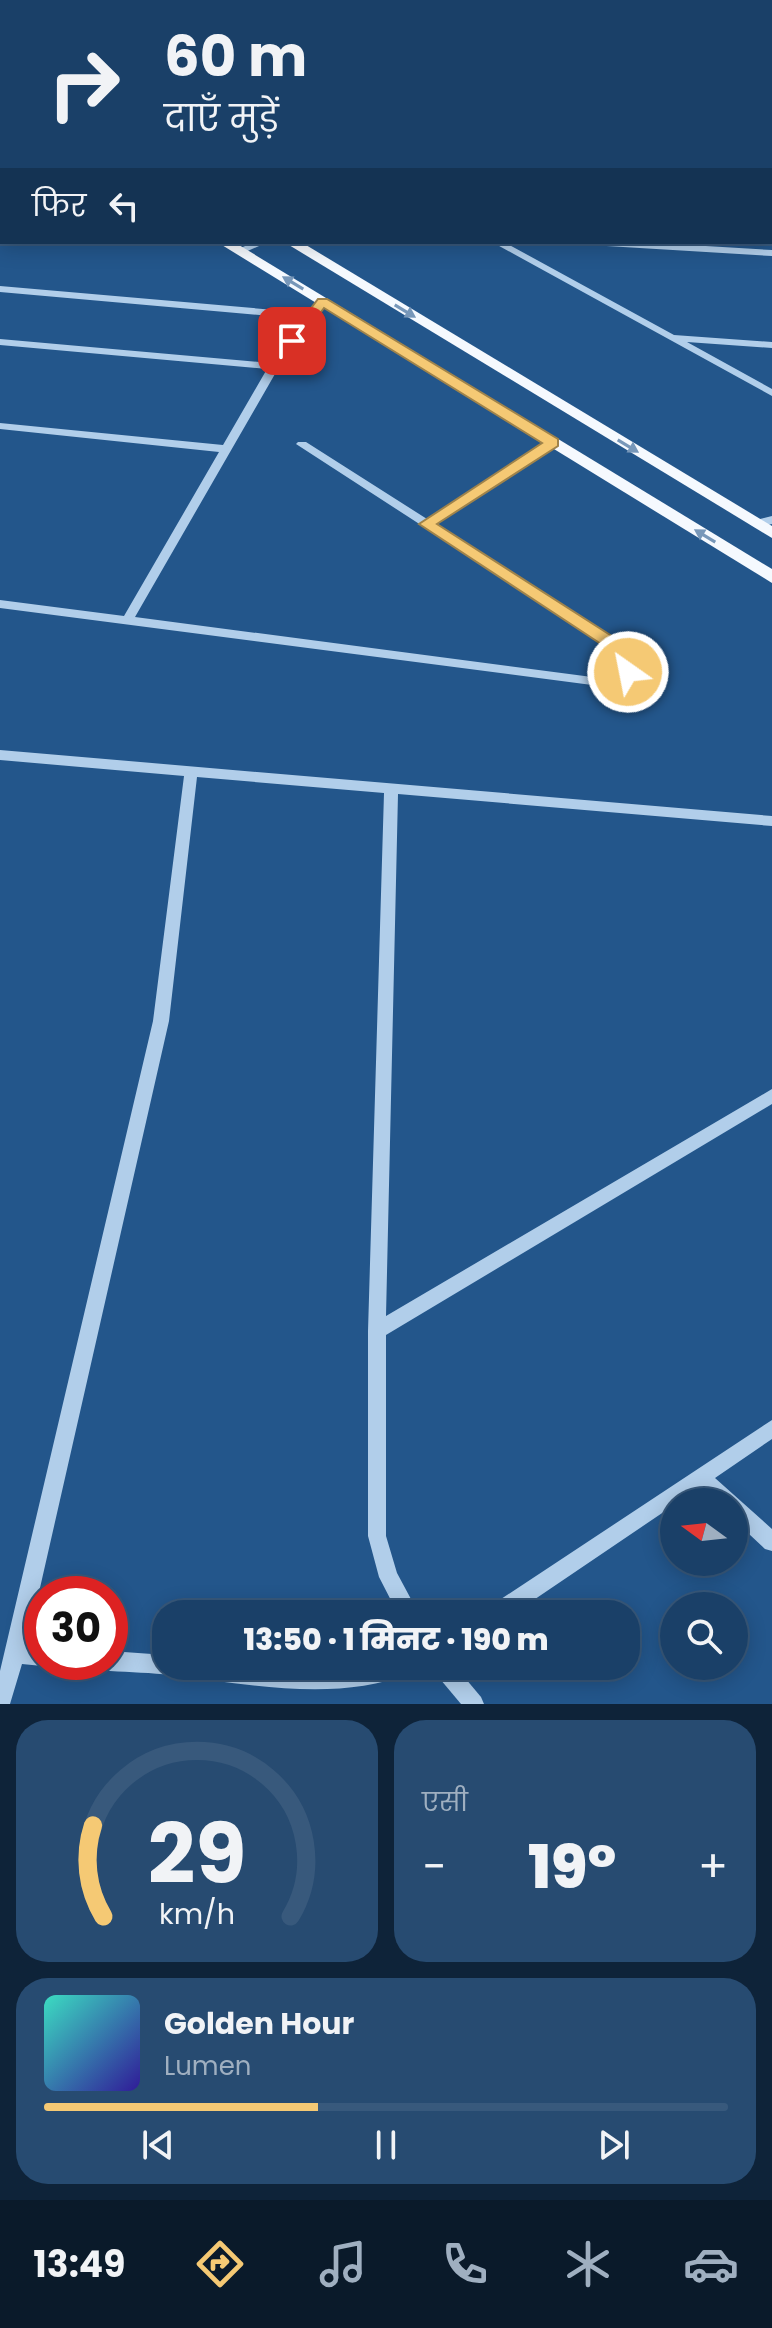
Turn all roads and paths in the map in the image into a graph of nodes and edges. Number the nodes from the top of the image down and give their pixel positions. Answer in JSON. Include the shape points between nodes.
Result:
{"nodes":[{"id":1,"x":227,"y":244,"type":"edge"},
{"id":2,"x":258,"y":244,"type":"edge"},
{"id":3,"x":294,"y":244,"type":"edge"},
{"id":4,"x":501,"y":244,"type":"edge"},
{"id":5,"x":623,"y":244,"type":"edge"},
{"id":6,"x":239,"y":251,"type":"junction"},
{"id":7,"x":772,"y":253,"type":"edge"},
{"id":8,"x":0,"y":289,"type":"edge"},
{"id":9,"x":323,"y":301,"type":"junction"},
{"id":10,"x":311,"y":316,"type":"junction"},
{"id":11,"x":670,"y":338,"type":"junction"},
{"id":12,"x":0,"y":342,"type":"edge"},
{"id":13,"x":772,"y":345,"type":"edge"},
{"id":14,"x":274,"y":366,"type":"junction"},
{"id":15,"x":772,"y":393,"type":"edge"},
{"id":16,"x":0,"y":426,"type":"edge"},
{"id":17,"x":552,"y":443,"type":"junction"},
{"id":18,"x":302,"y":444,"type":"dead end"},
{"id":19,"x":225,"y":449,"type":"junction"},
{"id":20,"x":764,"y":522,"type":"edge"},
{"id":21,"x":427,"y":524,"type":"junction"},
{"id":22,"x":772,"y":533,"type":"edge"},
{"id":23,"x":772,"y":577,"type":"edge"},
{"id":24,"x":0,"y":604,"type":"edge"},
{"id":25,"x":128,"y":619,"type":"junction"},
{"id":26,"x":0,"y":755,"type":"edge"},
{"id":27,"x":191,"y":771,"type":"junction"},
{"id":28,"x":391,"y":788,"type":"junction"},
{"id":29,"x":772,"y":821,"type":"edge"},
{"id":30,"x":772,"y":1096,"type":"edge"},
{"id":31,"x":377,"y":1331,"type":"junction"},
{"id":32,"x":772,"y":1429,"type":"edge"},
{"id":33,"x":702,"y":1478,"type":"junction"},
{"id":34,"x":713,"y":1488,"type":"edge"},
{"id":35,"x":748,"y":1520,"type":"edge"},
{"id":36,"x":772,"y":1542,"type":"edge"},
{"id":37,"x":401,"y":1600,"type":"edge"},
{"id":38,"x":517,"y":1600,"type":"edge"},
{"id":39,"x":15,"y":1654,"type":"junction"},
{"id":40,"x":24,"y":1655,"type":"edge"},
{"id":41,"x":128,"y":1662,"type":"edge"},
{"id":42,"x":152,"y":1664,"type":"edge"},
{"id":43,"x":454,"y":1680,"type":"edge"},
{"id":44,"x":0,"y":1704,"type":"edge"},
{"id":45,"x":474,"y":1704,"type":"edge"}],
"edges":[{"from":1,"to":6,"type":"main road"},
{"from":2,"to":6,"type":"street"},
{"from":3,"to":20,"type":"main road","one_way":true},
{"from":4,"to":11,"type":"street"},
{"from":5,"to":7,"type":"street"},
{"from":9,"to":6,"type":"main road","one_way":true},
{"from":8,"to":10,"type":"street"},
{"from":9,"to":10,"type":"street"},
{"from":9,"to":17,"type":"main road"},
{"from":10,"to":14,"type":"street"},
{"from":11,"to":13,"type":"street"},
{"from":11,"to":15,"type":"street"},
{"from":12,"to":14,"type":"street"},
{"from":14,"to":19,"type":"street"},
{"from":16,"to":19,"type":"street"},
{"from":17,"to":21,"type":"street"},
{"from":23,"to":17,"type":"main road","one_way":true},
{"from":18,"to":21,"type":"street"},
{"from":19,"to":25,"type":"street"},
{"from":20,"to":22,"type":"main road"},
{"from":21,"to":25,"type":"street","via":[[613,644],[627,658],[628,672],[616,682],[592,681]]},
{"from":24,"to":25,"type":"street"},
{"from":26,"to":27,"type":"street"},
{"from":27,"to":28,"type":"street"},
{"from":27,"to":39,"type":"street","via":[[161,1021]]},
{"from":28,"to":29,"type":"street"},
{"from":28,"to":31,"type":"street"},
{"from":30,"to":31,"type":"street"},
{"from":31,"to":37,"type":"street","via":[[377,1536],[388,1577]]},
{"from":32,"to":33,"type":"street"},
{"from":33,"to":34,"type":"street"},
{"from":33,"to":38,"type":"street"},
{"from":35,"to":36,"type":"street"},
{"from":39,"to":40,"type":"street"},
{"from":39,"to":44,"type":"street"},
{"from":41,"to":42,"type":"street"},
{"from":43,"to":45,"type":"street"}]}
